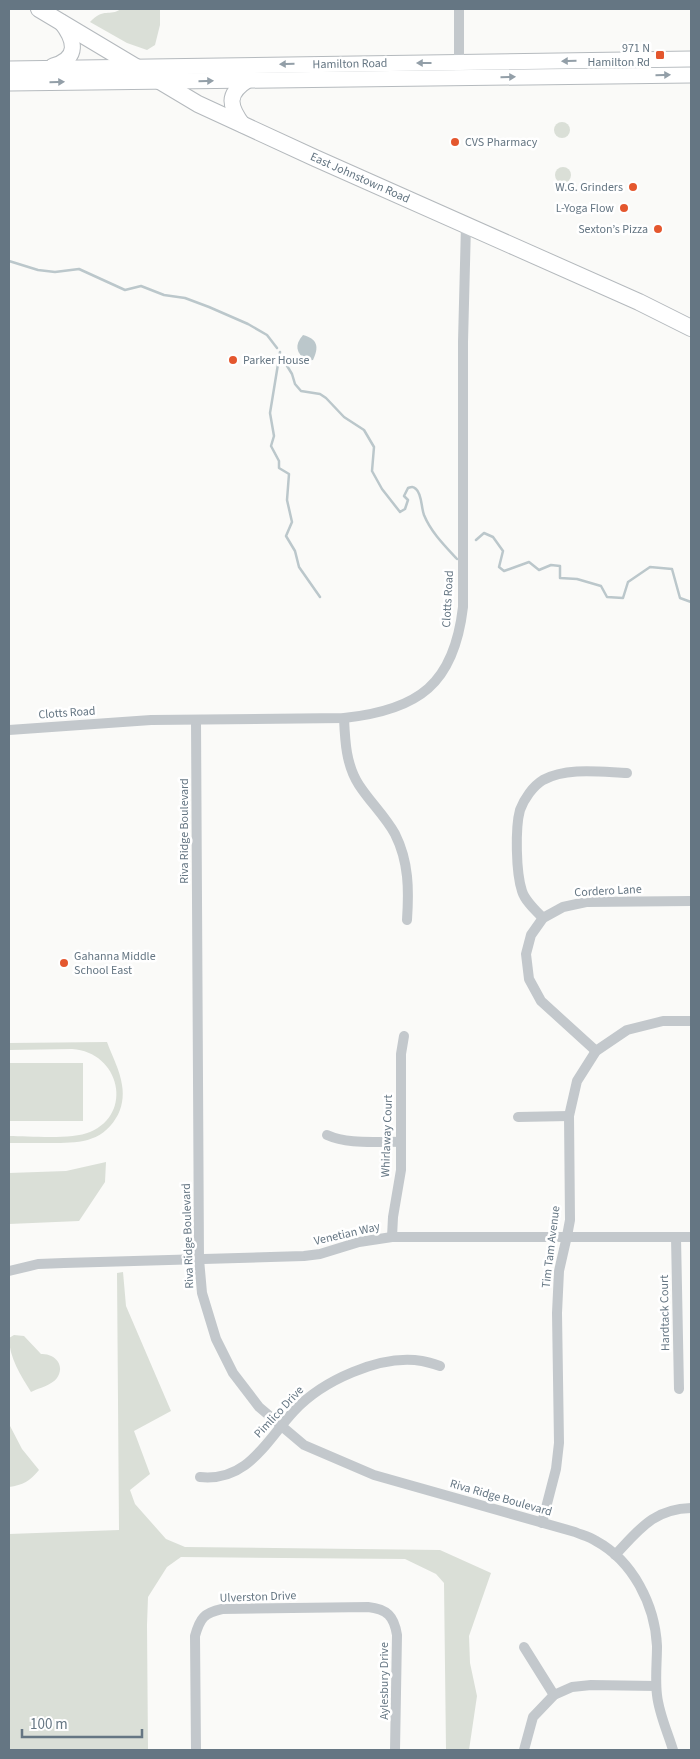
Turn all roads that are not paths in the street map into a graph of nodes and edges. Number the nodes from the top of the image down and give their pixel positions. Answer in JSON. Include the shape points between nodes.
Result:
{"nodes":[{"id":1,"x":39,"y":9,"type":"edge"},
{"id":2,"x":459,"y":9,"type":"edge"},
{"id":3,"x":61,"y":22,"type":"junction"},
{"id":4,"x":691,"y":60,"type":"edge"},
{"id":5,"x":134,"y":66,"type":"junction"},
{"id":6,"x":9,"y":68,"type":"edge"},
{"id":7,"x":45,"y":68,"type":"junction"},
{"id":8,"x":459,"y":70,"type":"junction"},
{"id":9,"x":691,"y":75,"type":"edge"},
{"id":10,"x":248,"y":80,"type":"junction"},
{"id":11,"x":158,"y":81,"type":"junction"},
{"id":12,"x":9,"y":83,"type":"edge"},
{"id":13,"x":243,"y":125,"type":"junction"},
{"id":14,"x":466,"y":225,"type":"junction"},
{"id":15,"x":691,"y":328,"type":"edge"},
{"id":16,"x":344,"y":718,"type":"junction"},
{"id":17,"x":196,"y":720,"type":"junction"},
{"id":18,"x":9,"y":730,"type":"edge"},
{"id":19,"x":627,"y":773,"type":"dead end"},
{"id":20,"x":691,"y":901,"type":"edge"},
{"id":21,"x":543,"y":918,"type":"junction"},
{"id":22,"x":407,"y":920,"type":"dead end"},
{"id":23,"x":691,"y":1021,"type":"edge"},
{"id":24,"x":404,"y":1036,"type":"dead end"},
{"id":25,"x":596,"y":1051,"type":"junction"},
{"id":26,"x":569,"y":1116,"type":"junction"},
{"id":27,"x":518,"y":1117,"type":"dead end"},
{"id":28,"x":327,"y":1135,"type":"dead end"},
{"id":29,"x":401,"y":1142,"type":"junction"},
{"id":30,"x":392,"y":1236,"type":"junction"},
{"id":31,"x":567,"y":1236,"type":"junction"},
{"id":32,"x":676,"y":1237,"type":"junction"},
{"id":33,"x":691,"y":1237,"type":"edge"},
{"id":34,"x":199,"y":1259,"type":"junction"},
{"id":35,"x":9,"y":1271,"type":"edge"},
{"id":36,"x":440,"y":1366,"type":"dead end"},
{"id":37,"x":679,"y":1389,"type":"dead end"},
{"id":38,"x":280,"y":1427,"type":"junction"},
{"id":39,"x":200,"y":1477,"type":"dead end"},
{"id":40,"x":691,"y":1508,"type":"edge"},
{"id":41,"x":542,"y":1523,"type":"junction"},
{"id":42,"x":616,"y":1555,"type":"junction"},
{"id":43,"x":389,"y":1614,"type":"joint"},
{"id":44,"x":524,"y":1647,"type":"dead end"},
{"id":45,"x":656,"y":1686,"type":"junction"},
{"id":46,"x":554,"y":1695,"type":"junction"},
{"id":47,"x":196,"y":1750,"type":"edge"},
{"id":48,"x":395,"y":1750,"type":"edge"},
{"id":49,"x":524,"y":1750,"type":"edge"},
{"id":50,"x":673,"y":1750,"type":"edge"}],
"edges":[{"from":1,"to":3,"type":"highway","name":"East Johnstown Road"},
{"from":2,"to":8,"type":"street"},
{"from":3,"to":5,"type":"highway","name":"East Johnstown Road"},
{"from":3,"to":7,"type":"main road","via":[[72,40],[70,56]]},
{"from":4,"to":8,"type":"main road","name":"Hamilton Road","one_way":true},
{"from":5,"to":7,"type":"main road","name":"Hamilton Road"},
{"from":8,"to":5,"type":"main road","name":"Hamilton Road","one_way":true},
{"from":5,"to":11,"type":"highway","name":"East Johnstown Road"},
{"from":6,"to":7,"type":"main road","name":"Hamilton Road"},
{"from":8,"to":9,"type":"main road","name":"Hamilton Road","one_way":true},
{"from":8,"to":10,"type":"main road","name":"Hamilton Road"},
{"from":11,"to":10,"type":"main road","name":"Hamilton Road","one_way":true},
{"from":10,"to":13,"type":"main road","via":[[232,96],[234,113]]},
{"from":12,"to":11,"type":"main road","name":"Hamilton Road","one_way":true},
{"from":11,"to":13,"type":"highway","name":"East Johnstown Road"},
{"from":13,"to":14,"type":"highway","name":"East Johnstown Road"},
{"from":14,"to":15,"type":"highway","name":"East Johnstown Road"},
{"from":14,"to":16,"type":"street","name":"Clotts Road","via":[[463,607],[460,631],[443,671],[415,699],[372,715]]},
{"from":16,"to":17,"type":"street","name":"Clotts Road"},
{"from":16,"to":22,"type":"street","via":[[349,762],[358,784],[391,829],[404,856]]},
{"from":17,"to":18,"type":"street","name":"Clotts Road"},
{"from":17,"to":34,"type":"street","name":"Riva Ridge Boulevard"},
{"from":19,"to":21,"type":"street","via":[[578,772],[544,779],[535,786],[520,809],[518,873],[522,893]]},
{"from":20,"to":21,"type":"street","name":"Cordero Lane","via":[[586,902],[563,907]]},
{"from":21,"to":25,"type":"street","via":[[531,935],[526,954],[529,979],[541,1001]]},
{"from":23,"to":25,"type":"street","name":"Tim Tam Avenue","via":[[663,1021],[627,1030]]},
{"from":24,"to":29,"type":"street","name":"Whirlaway Court"},
{"from":25,"to":26,"type":"street","name":"Tim Tam Avenue","via":[[577,1081]]},
{"from":26,"to":27,"type":"street"},
{"from":26,"to":31,"type":"street","name":"Tim Tam Avenue","via":[[570,1220]]},
{"from":28,"to":29,"type":"street","via":[[348,1141]]},
{"from":29,"to":30,"type":"street","name":"Whirlaway Court","via":[[401,1170]]},
{"from":30,"to":31,"type":"street","name":"Venetian Way"},
{"from":30,"to":34,"type":"street","name":"Venetian Way","via":[[304,1256]]},
{"from":31,"to":32,"type":"street","name":"Venetian Way"},
{"from":31,"to":41,"type":"street","name":"Tim Tam Avenue","via":[[558,1271],[559,1443]]},
{"from":32,"to":33,"type":"street","name":"Venetian Way"},
{"from":32,"to":37,"type":"street","name":"Hardtack Court"},
{"from":34,"to":35,"type":"street","name":"Venetian Way","via":[[46,1264]]},
{"from":34,"to":38,"type":"street","name":"Riva Ridge Boulevard","via":[[202,1293],[216,1339],[233,1373],[258,1407]]},
{"from":36,"to":38,"type":"street","name":"Pimlico Drive","via":[[421,1360],[368,1366],[316,1391]]},
{"from":38,"to":39,"type":"street","name":"Pimlico Drive","via":[[257,1455],[230,1475]]},
{"from":38,"to":41,"type":"street","name":"Riva Ridge Boulevard","via":[[304,1445],[374,1475]]},
{"from":40,"to":42,"type":"street","via":[[664,1512],[644,1524]]},
{"from":41,"to":42,"type":"street","name":"Riva Ridge Boulevard","via":[[590,1538]]},
{"from":42,"to":45,"type":"street","name":"Riva Ridge Boulevard","via":[[633,1574],[653,1616],[657,1644]]},
{"from":43,"to":47,"type":"street","name":"Ulverston Drive","via":[[368,1606],[222,1609],[205,1615],[195,1636]]},
{"from":43,"to":48,"type":"street","name":"Aylesbury Drive","via":[[395,1624],[396,1635]]},
{"from":44,"to":46,"type":"street"},
{"from":45,"to":46,"type":"street","via":[[591,1685],[572,1687]]},
{"from":45,"to":50,"type":"street","name":"Riva Ridge Boulevard"},
{"from":46,"to":49,"type":"street","via":[[533,1717]]}]}
